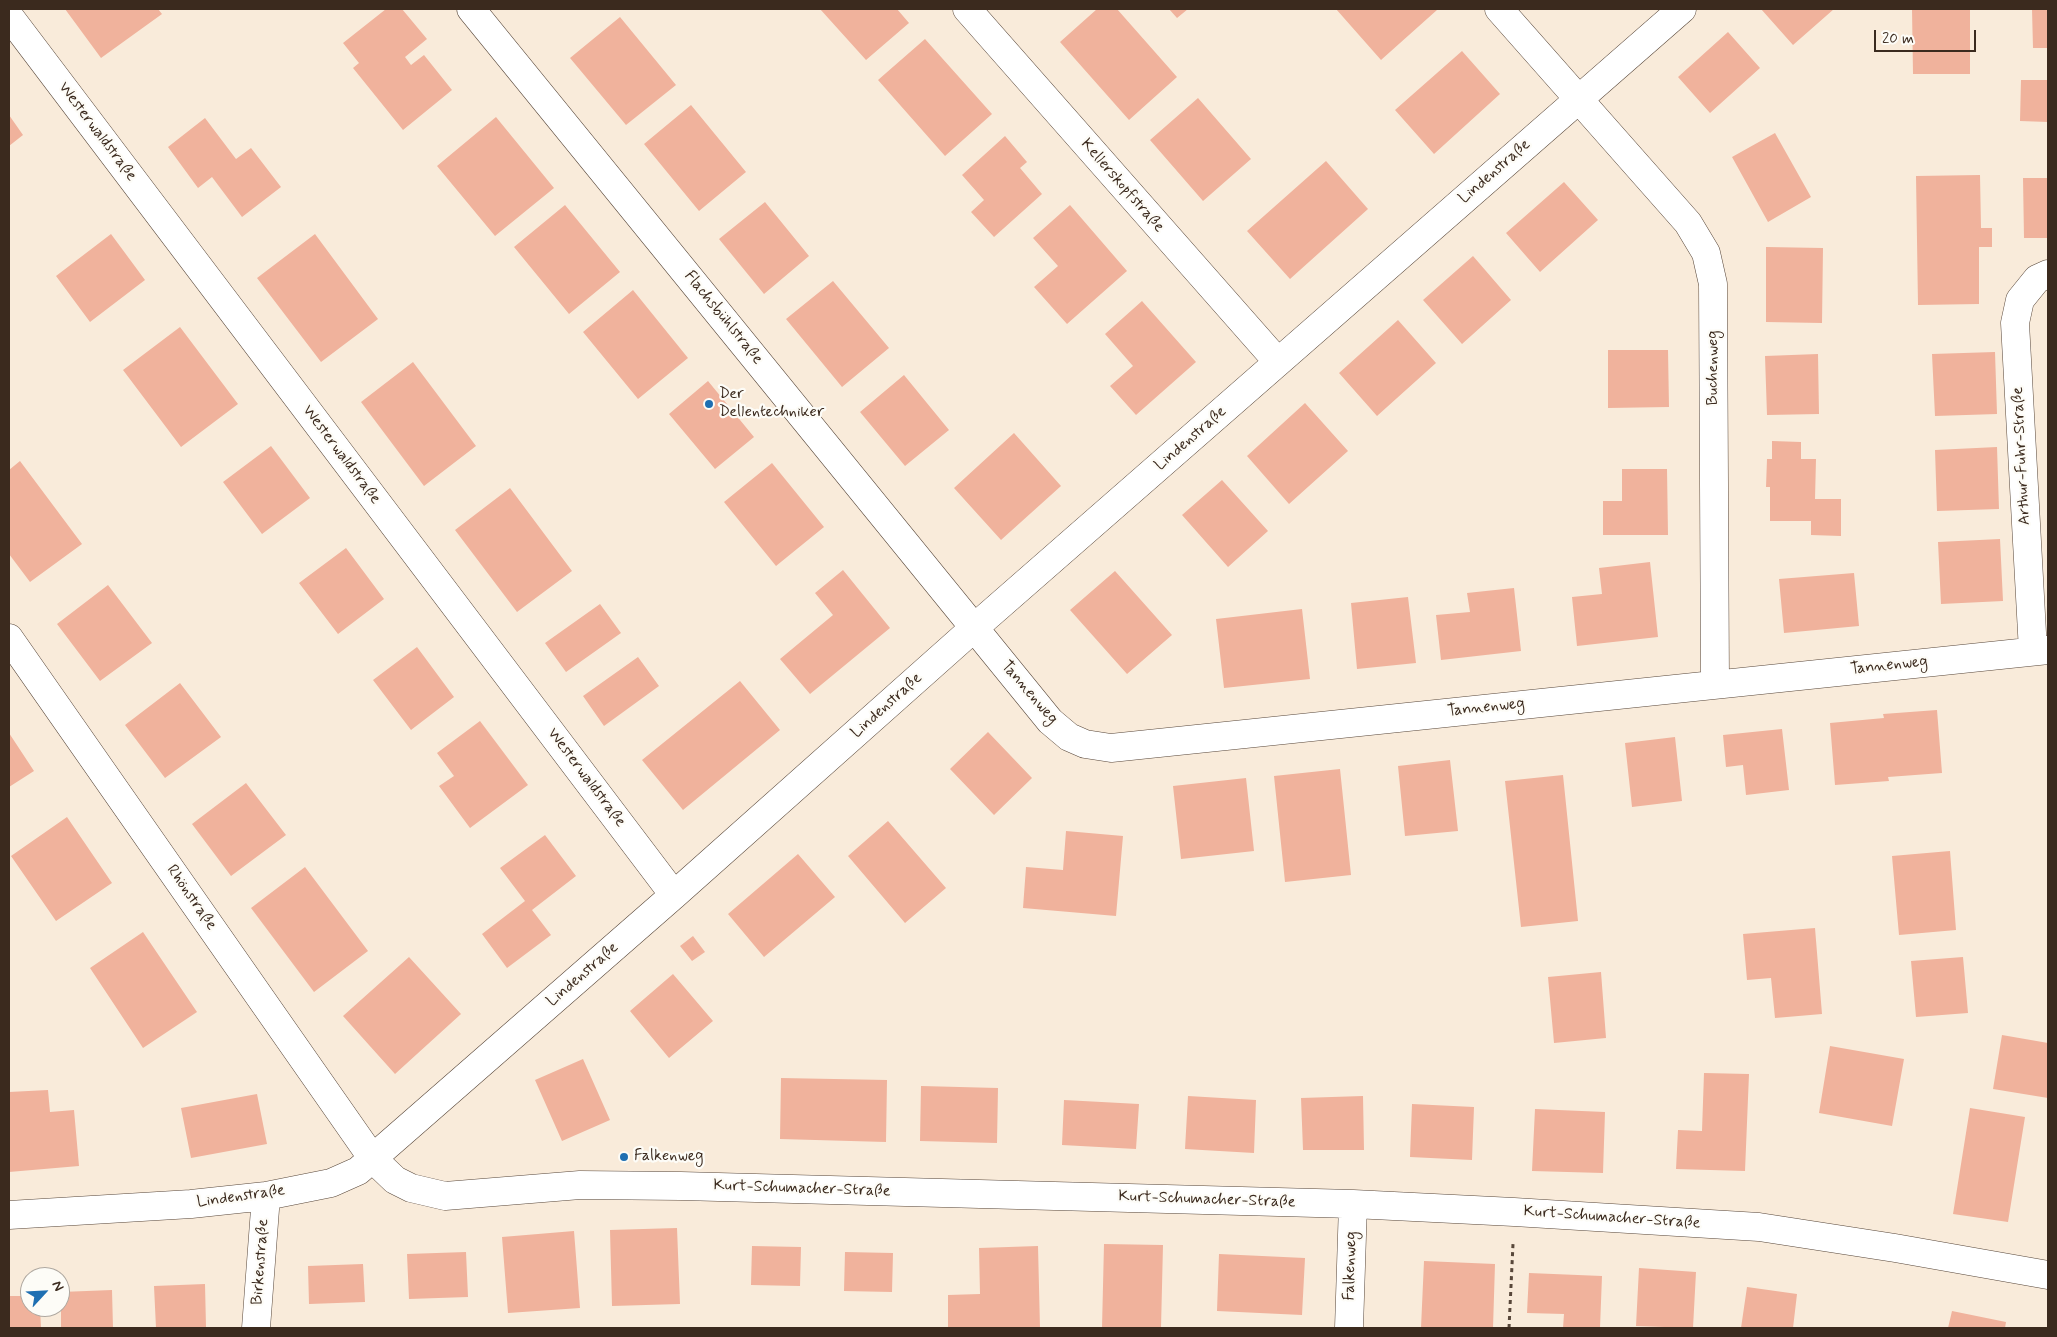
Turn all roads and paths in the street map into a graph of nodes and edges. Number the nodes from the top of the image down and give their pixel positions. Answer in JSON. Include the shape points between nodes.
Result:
{"nodes":[{"id":1,"x":471,"y":9,"type":"edge"},
{"id":2,"x":967,"y":9,"type":"edge"},
{"id":3,"x":1499,"y":9,"type":"edge"},
{"id":4,"x":1682,"y":9,"type":"edge"},
{"id":5,"x":9,"y":16,"type":"edge"},
{"id":6,"x":1579,"y":99,"type":"junction"},
{"id":7,"x":2048,"y":274,"type":"edge"},
{"id":8,"x":1278,"y":362,"type":"junction"},
{"id":9,"x":974,"y":628,"type":"junction"},
{"id":10,"x":9,"y":638,"type":"edge"},
{"id":11,"x":2041,"y":650,"type":"edge"},
{"id":12,"x":1715,"y":684,"type":"junction"},
{"id":13,"x":674,"y":895,"type":"junction"},
{"id":14,"x":373,"y":1159,"type":"junction"},
{"id":15,"x":266,"y":1196,"type":"junction"},
{"id":16,"x":1353,"y":1204,"type":"junction"},
{"id":17,"x":1514,"y":1212,"type":"junction"},
{"id":18,"x":9,"y":1215,"type":"edge"},
{"id":19,"x":2048,"y":1275,"type":"edge"},
{"id":20,"x":256,"y":1328,"type":"edge"},
{"id":21,"x":1349,"y":1328,"type":"edge"},
{"id":22,"x":1509,"y":1328,"type":"edge"}],
"edges":[{"from":1,"to":9,"type":"street","name":"Flachsbühlstraße"},
{"from":2,"to":8,"type":"street","name":"Kellerskopfstraße"},
{"from":3,"to":6,"type":"street","name":"Buchenweg"},
{"from":4,"to":6,"type":"street","name":"Lindenstraße"},
{"from":5,"to":13,"type":"street","name":"Westerwaldstraße"},
{"from":6,"to":8,"type":"street","name":"Lindenstraße"},
{"from":6,"to":12,"type":"street","name":"Buchenweg","via":[[1688,224],[1706,253],[1713,284]]},
{"from":7,"to":11,"type":"street","name":"Arthur-Fuhr-Straße","via":[[2037,279],[2020,300],[2015,323]]},
{"from":8,"to":9,"type":"street","name":"Lindenstraße"},
{"from":9,"to":12,"type":"street","name":"Tannenweg","via":[[1050,721],[1069,737],[1085,744],[1111,748]]},
{"from":9,"to":13,"type":"street","name":"Lindenstraße"},
{"from":10,"to":14,"type":"street","name":"Rhönstraße"},
{"from":11,"to":12,"type":"street","name":"Tannenweg"},
{"from":13,"to":14,"type":"street","name":"Lindenstraße"},
{"from":14,"to":15,"type":"street","name":"Lindenstraße","via":[[358,1171],[331,1183]]},
{"from":14,"to":16,"type":"street","name":"Kurt-Schumacher-Straße","via":[[395,1180],[411,1188],[445,1196],[608,1185]]},
{"from":15,"to":18,"type":"street","name":"Lindenstraße","via":[[192,1204]]},
{"from":15,"to":20,"type":"street","name":"Birkenstraße"},
{"from":16,"to":17,"type":"street","name":"Kurt-Schumacher-Straße"},
{"from":16,"to":21,"type":"street","name":"Falkenweg"},
{"from":17,"to":19,"type":"street","name":"Kurt-Schumacher-Straße","via":[[1759,1227]]},
{"from":17,"to":22,"type":"path"}]}
